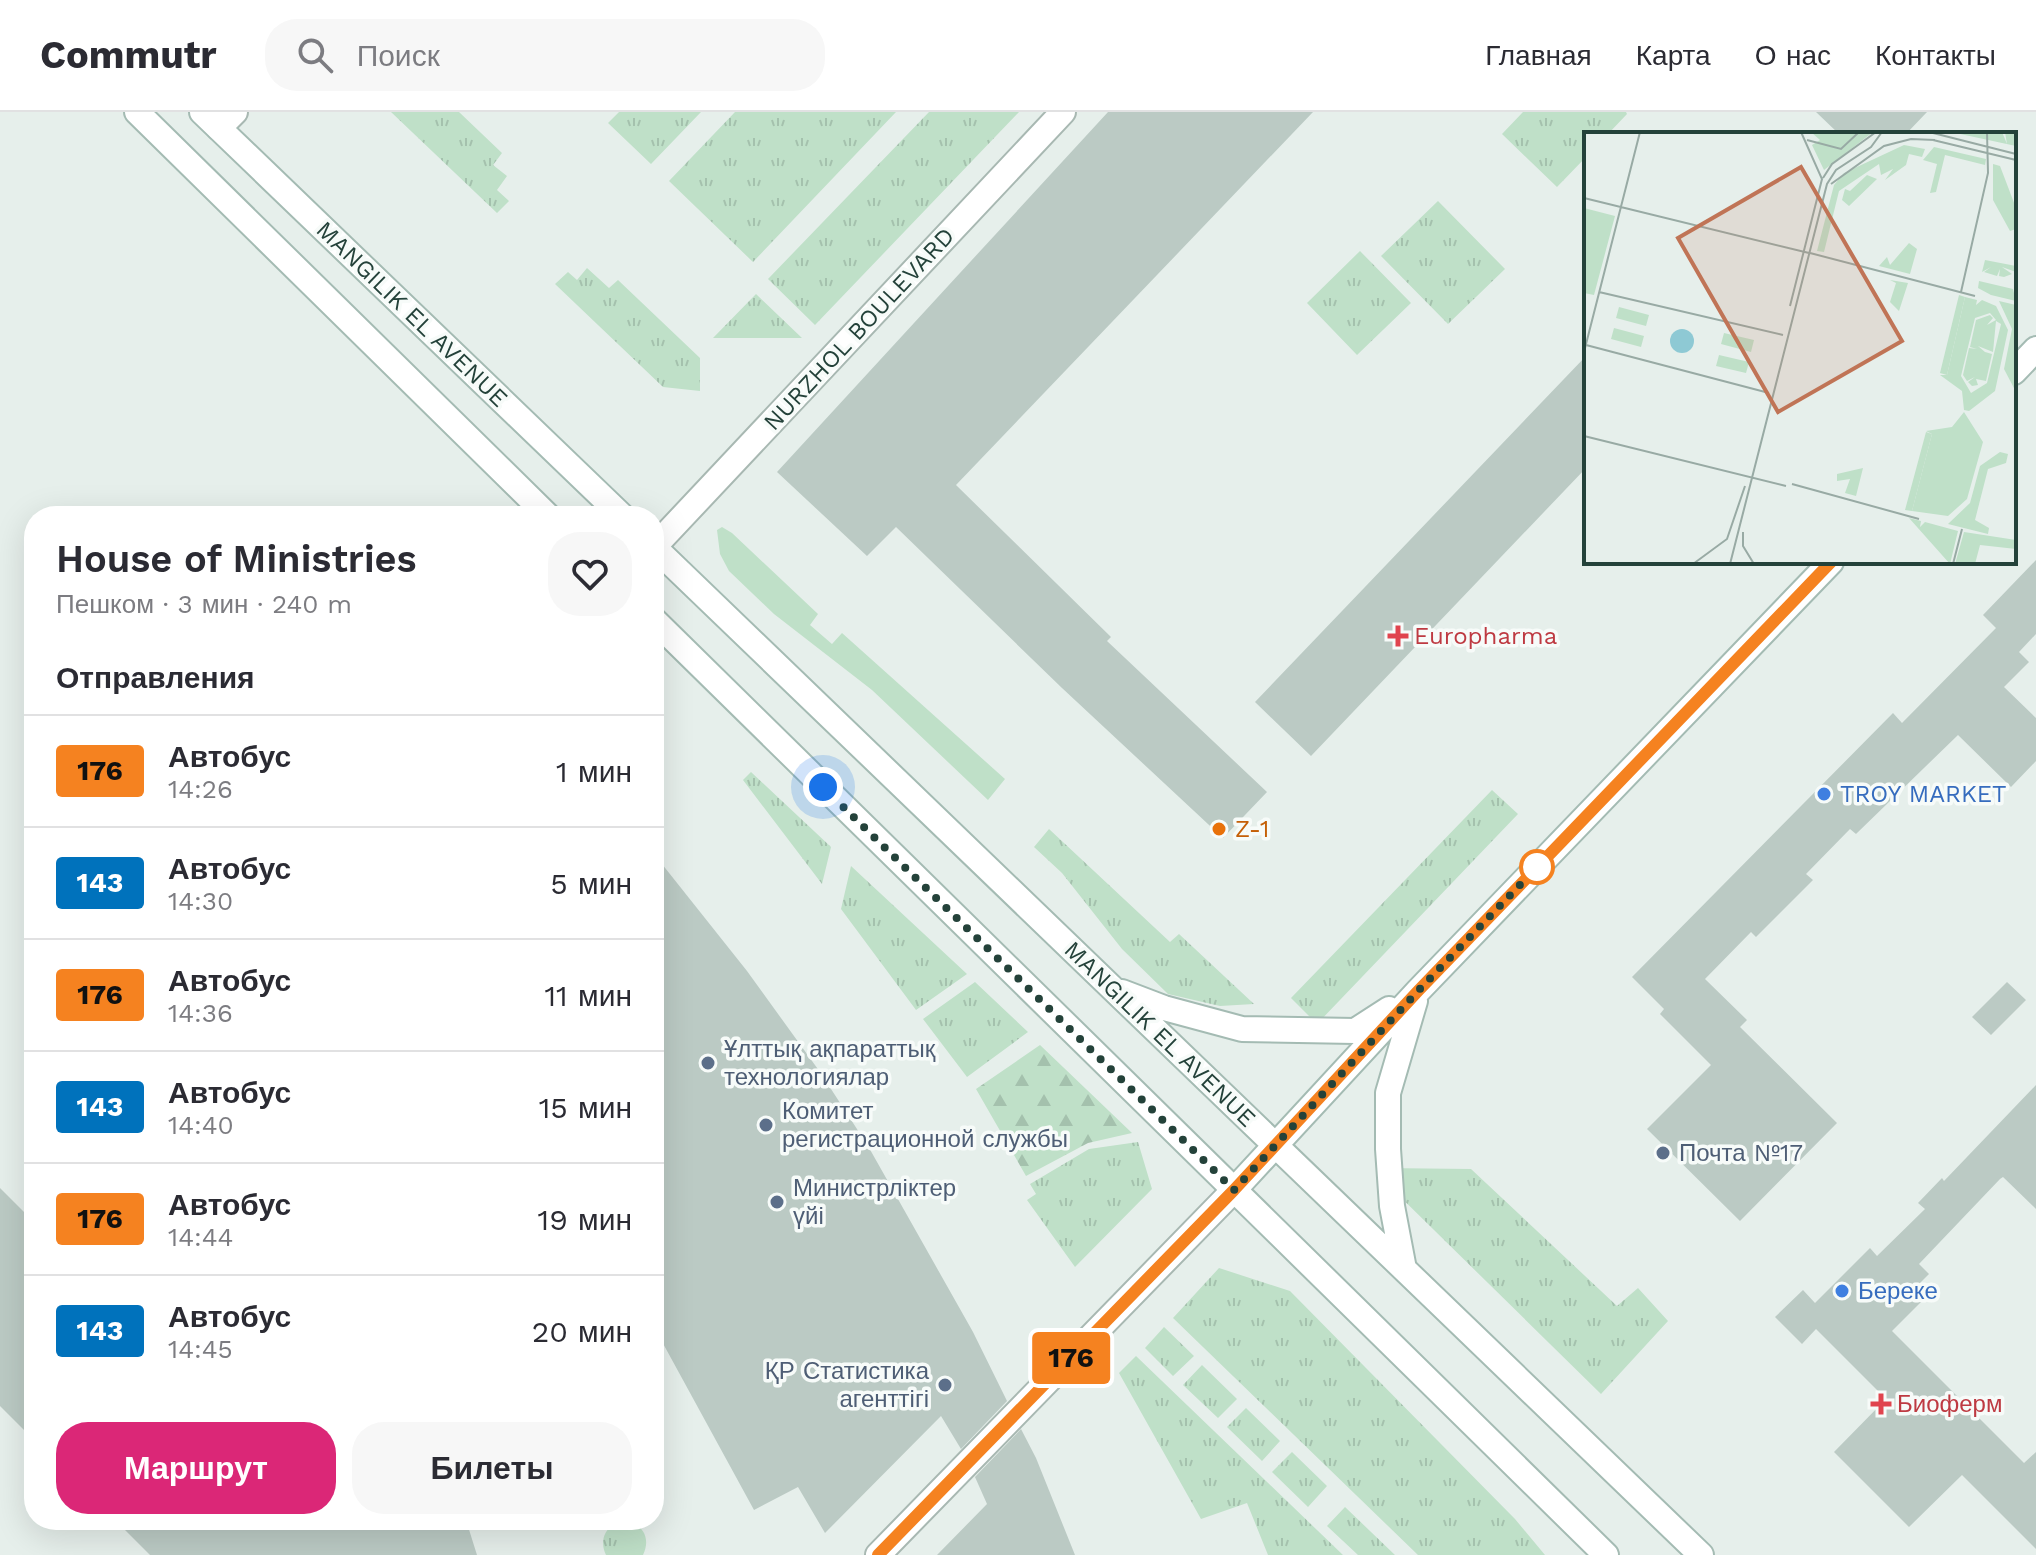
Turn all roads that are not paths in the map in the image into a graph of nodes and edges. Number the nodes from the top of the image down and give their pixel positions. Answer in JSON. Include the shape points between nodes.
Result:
{"nodes":[{"id":1,"x":137,"y":112,"type":"edge"},
{"id":2,"x":1063,"y":112,"type":"edge"},
{"id":3,"x":219,"y":117,"type":"edge"},
{"id":4,"x":2036,"y":349,"type":"edge"},
{"id":5,"x":2016,"y":370,"type":"edge"},
{"id":6,"x":538,"y":506,"type":"edge"},
{"id":7,"x":612,"y":506,"type":"edge"},
{"id":8,"x":664,"y":536,"type":"edge"},
{"id":9,"x":664,"y":557,"type":"edge"},
{"id":10,"x":1829,"y":564,"type":"edge"},
{"id":11,"x":664,"y":630,"type":"edge"},
{"id":12,"x":1112,"y":988,"type":"junction"},
{"id":13,"x":1418,"y":991,"type":"junction"},
{"id":14,"x":1275,"y":1145,"type":"junction"},
{"id":15,"x":1234,"y":1190,"type":"junction"},
{"id":16,"x":1404,"y":1269,"type":"junction"},
{"id":17,"x":1701,"y":1552,"type":"edge"},
{"id":18,"x":878,"y":1555,"type":"edge"},
{"id":19,"x":1606,"y":1555,"type":"edge"}],
"edges":[{"from":1,"to":6,"type":"main road","name":"MANGILIK EL AVENUE"},
{"from":2,"to":8,"type":"main road","name":"NURZHOL BOULEVARD"},
{"from":3,"to":7,"type":"main road","name":"MANGILIK EL AVENUE"},
{"from":4,"to":5,"type":"main road"},
{"from":9,"to":12,"type":"main road","name":"MANGILIK EL AVENUE"},
{"from":10,"to":13,"type":"main road"},
{"from":11,"to":15,"type":"main road"},
{"from":12,"to":13,"type":"main road","via":[[1242,1029],[1284,1031],[1355,1031]]},
{"from":12,"to":14,"type":"main road","name":"MANGILIK EL AVENUE"},
{"from":13,"to":14,"type":"main road"},
{"from":13,"to":16,"type":"main road","via":[[1388,1093],[1392,1206]]},
{"from":14,"to":15,"type":"main road"},
{"from":14,"to":16,"type":"main road","name":"MANGILIK EL AVENUE"},
{"from":15,"to":18,"type":"main road"},
{"from":15,"to":19,"type":"main road"},
{"from":16,"to":17,"type":"main road","name":"MANGILIK EL AVENUE"}]}
